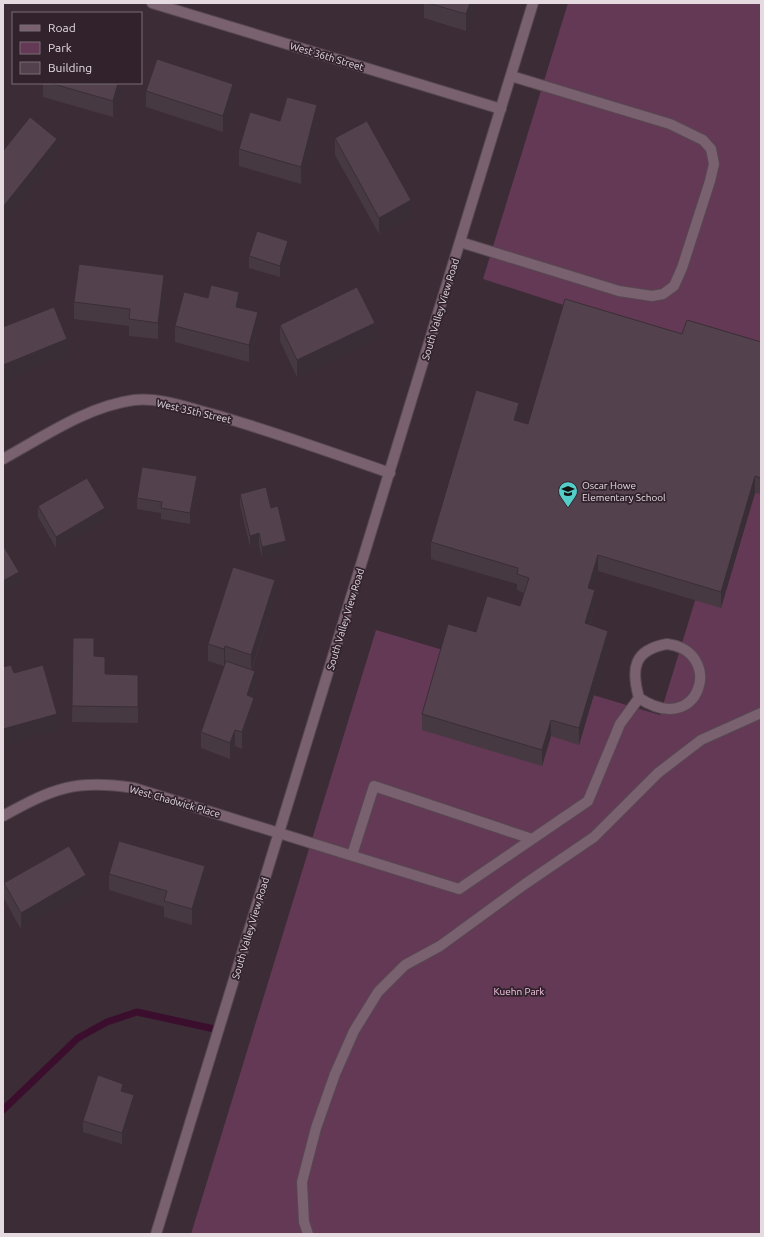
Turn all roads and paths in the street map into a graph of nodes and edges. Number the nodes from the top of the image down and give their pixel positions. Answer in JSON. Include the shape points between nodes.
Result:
{"nodes":[{"id":1,"x":152,"y":3,"type":"edge"},
{"id":2,"x":533,"y":3,"type":"edge"},
{"id":3,"x":511,"y":76,"type":"junction"},
{"id":4,"x":501,"y":109,"type":"junction"},
{"id":5,"x":460,"y":242,"type":"junction"},
{"id":6,"x":3,"y":460,"type":"edge"},
{"id":7,"x":390,"y":473,"type":"junction"},
{"id":8,"x":639,"y":698,"type":"junction"},
{"id":9,"x":761,"y":713,"type":"edge"},
{"id":10,"x":3,"y":816,"type":"edge"},
{"id":11,"x":279,"y":832,"type":"junction"},
{"id":12,"x":532,"y":839,"type":"junction"},
{"id":13,"x":352,"y":855,"type":"junction"},
{"id":14,"x":156,"y":1234,"type":"edge"},
{"id":15,"x":308,"y":1234,"type":"edge"}],
"edges":[{"from":1,"to":4,"type":"street","name":"West 36th Street"},
{"from":2,"to":3,"type":"street","name":"South Valley View Road"},
{"from":3,"to":4,"type":"street","name":"South Valley View Road"},
{"from":3,"to":5,"type":"street","via":[[670,124],[703,140],[711,149],[714,164],[710,181],[682,268],[674,286],[662,294],[652,296],[619,291]]},
{"from":4,"to":5,"type":"street","name":"South Valley View Road"},
{"from":5,"to":7,"type":"street","name":"South Valley View Road"},
{"from":6,"to":7,"type":"street","name":"West 35th Street","via":[[77,418],[135,400],[156,401],[231,420]]},
{"from":7,"to":11,"type":"street","name":"South Valley View Road"},
{"from":8,"to":8,"type":"street","via":[[662,710],[673,710],[683,706],[698,690],[699,668],[695,658],[677,645],[656,646],[646,651],[635,669],[634,680]]},
{"from":8,"to":12,"type":"street","via":[[620,724],[588,801]]},
{"from":9,"to":15,"type":"street","via":[[701,740],[658,773],[594,837],[440,946],[405,965],[378,992],[354,1031],[316,1128],[302,1182],[304,1222]]},
{"from":10,"to":11,"type":"street","name":"West Chadwick Place","via":[[39,796],[63,788],[84,784],[110,785],[134,788]]},
{"from":11,"to":13,"type":"street","name":"West Chadwick Place"},
{"from":11,"to":14,"type":"street","name":"South Valley View Road"},
{"from":12,"to":13,"type":"street","name":"West Chadwick Place","via":[[459,889]]},
{"from":12,"to":13,"type":"street","via":[[374,786]]}]}
